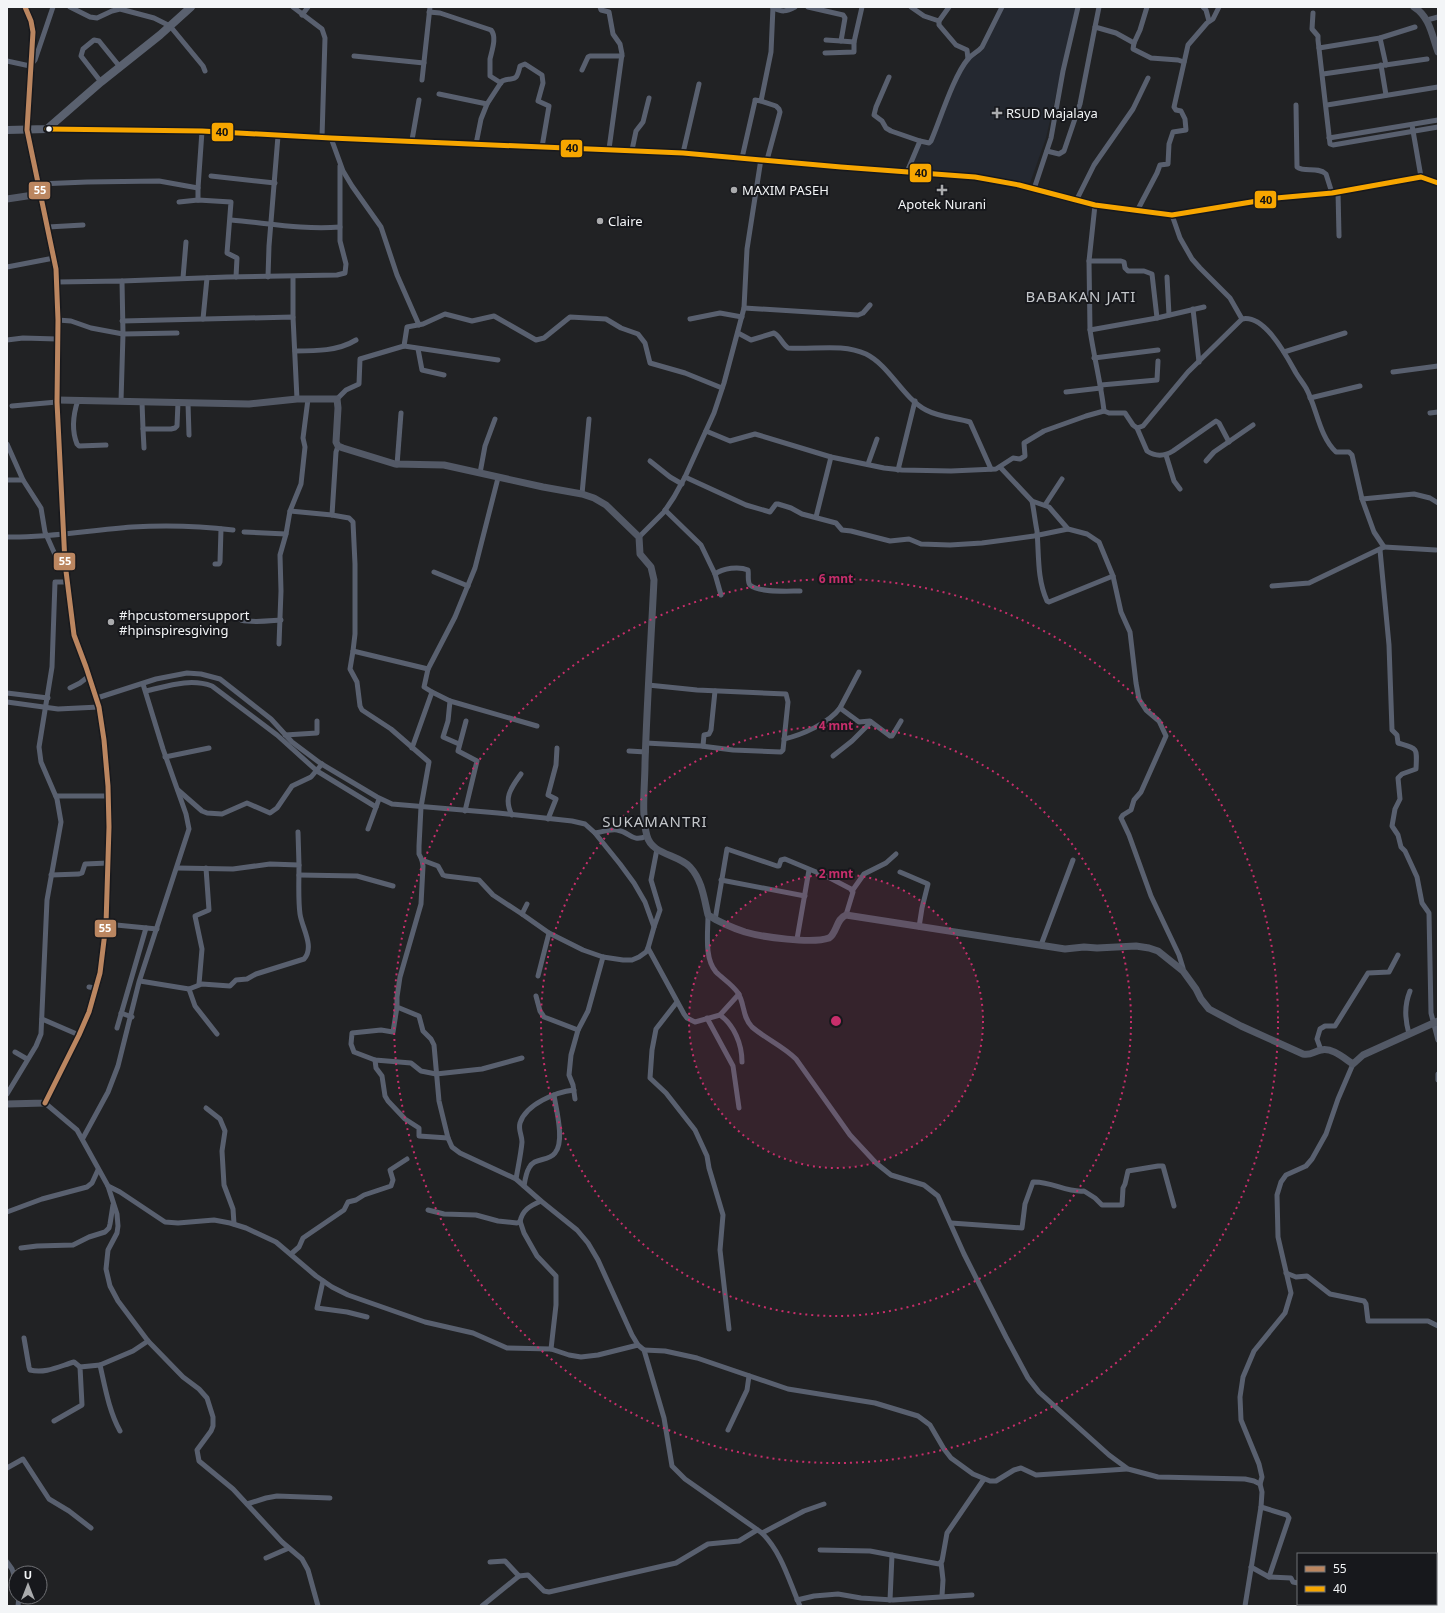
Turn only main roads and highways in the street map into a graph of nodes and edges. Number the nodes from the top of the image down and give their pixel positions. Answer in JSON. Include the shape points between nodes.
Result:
{"nodes":[{"id":1,"x":191,"y":7,"type":"edge"},
{"id":2,"x":7,"y":130,"type":"edge"}],
"edges":[{"from":1,"to":2,"type":"main road","via":[[45,129]]}]}
